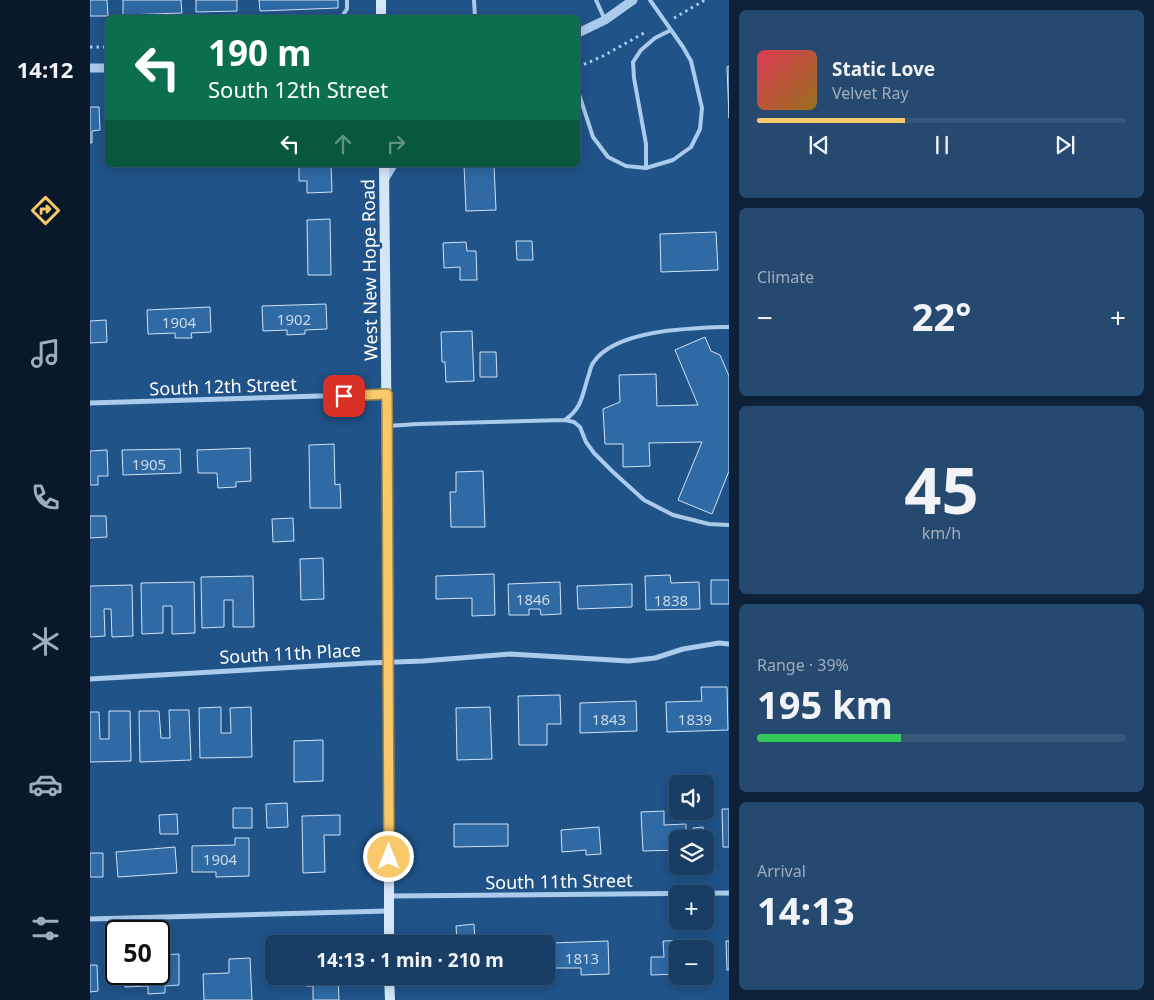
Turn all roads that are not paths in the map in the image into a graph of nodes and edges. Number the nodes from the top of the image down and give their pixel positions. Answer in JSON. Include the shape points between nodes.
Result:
{"nodes":[{"id":1,"x":347,"y":0,"type":"edge"},
{"id":2,"x":381,"y":0,"type":"edge"},
{"id":3,"x":474,"y":0,"type":"edge"},
{"id":4,"x":596,"y":0,"type":"edge"},
{"id":5,"x":633,"y":0,"type":"edge"},
{"id":6,"x":650,"y":0,"type":"edge"},
{"id":7,"x":344,"y":15,"type":"edge"},
{"id":8,"x":381,"y":15,"type":"edge"},
{"id":9,"x":475,"y":15,"type":"edge"},
{"id":10,"x":605,"y":20,"type":"junction"},
{"id":11,"x":671,"y":30,"type":"junction"},
{"id":12,"x":580,"y":31,"type":"edge"},
{"id":13,"x":90,"y":68,"type":"edge"},
{"id":14,"x":105,"y":68,"type":"edge"},
{"id":15,"x":580,"y":97,"type":"edge"},
{"id":16,"x":384,"y":167,"type":"edge"},
{"id":17,"x":392,"y":167,"type":"edge"},
{"id":18,"x":646,"y":168,"type":"junction"},
{"id":19,"x":384,"y":180,"type":"junction"},
{"id":20,"x":729,"y":327,"type":"edge"},
{"id":21,"x":387,"y":394,"type":"junction"},
{"id":22,"x":90,"y":403,"type":"edge"},
{"id":23,"x":565,"y":420,"type":"junction"},
{"id":24,"x":387,"y":426,"type":"junction"},
{"id":25,"x":729,"y":525,"type":"edge"},
{"id":26,"x":729,"y":644,"type":"edge"},
{"id":27,"x":388,"y":662,"type":"junction"},
{"id":28,"x":90,"y":679,"type":"edge"},
{"id":29,"x":729,"y":893,"type":"edge"},
{"id":30,"x":389,"y":896,"type":"junction"},
{"id":31,"x":388,"y":911,"type":"junction"},
{"id":32,"x":90,"y":918,"type":"edge"},
{"id":33,"x":389,"y":935,"type":"edge"},
{"id":34,"x":389,"y":985,"type":"edge"},
{"id":35,"x":390,"y":1000,"type":"edge"}],
"edges":[{"from":1,"to":7,"type":"lane"},
{"from":2,"to":8,"type":"main road"},
{"from":3,"to":9,"type":"lane"},
{"from":4,"to":10,"type":"lane"},
{"from":5,"to":10,"type":"street"},
{"from":6,"to":11,"type":"lane"},
{"from":10,"to":12,"type":"street"},
{"from":11,"to":18,"type":"lane","via":[[641,50],[634,62],[646,144]]},
{"from":11,"to":18,"type":"lane","via":[[691,61],[702,108],[700,129],[691,147],[672,160]]},
{"from":13,"to":14,"type":"street"},
{"from":15,"to":18,"type":"lane","via":[[593,137],[608,157],[626,166]]},
{"from":16,"to":19,"type":"main road","name":"West New Hope Road"},
{"from":17,"to":19,"type":"street"},
{"from":19,"to":21,"type":"main road","name":"West New Hope Road"},
{"from":20,"to":23,"type":"lane","via":[[685,328],[618,343],[592,364],[579,407]]},
{"from":21,"to":22,"type":"street","name":"South 12th Street"},
{"from":21,"to":24,"type":"main road","name":"West New Hope Road"},
{"from":23,"to":24,"type":"lane"},
{"from":23,"to":25,"type":"lane","via":[[580,427],[594,453],[644,500],[673,514],[709,524]]},
{"from":24,"to":27,"type":"main road","name":"West New Hope Road"},
{"from":26,"to":27,"type":"street","name":"South 11th Place","via":[[683,649],[628,662],[510,654]]},
{"from":27,"to":28,"type":"street","name":"South 11th Place"},
{"from":27,"to":30,"type":"main road","name":"West New Hope Road"},
{"from":29,"to":30,"type":"street","name":"South 11th Street"},
{"from":30,"to":31,"type":"main road","name":"West New Hope Road"},
{"from":31,"to":32,"type":"street"},
{"from":31,"to":33,"type":"main road","name":"West New Hope Road"},
{"from":34,"to":35,"type":"main road"}]}
